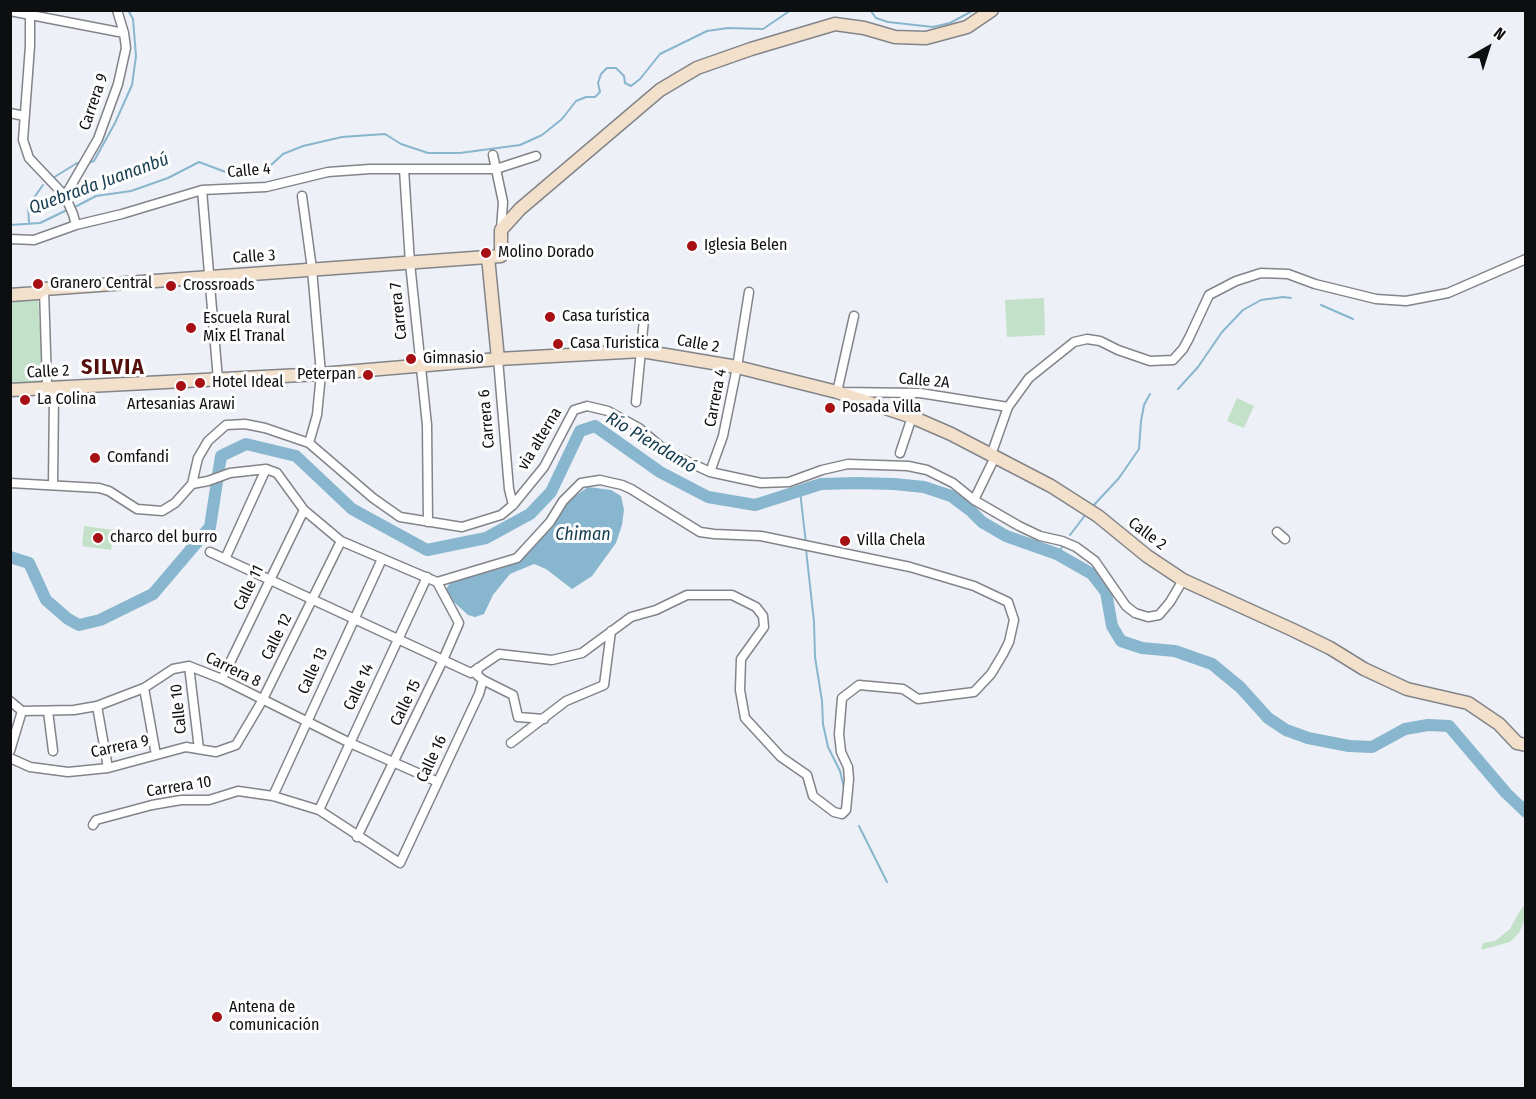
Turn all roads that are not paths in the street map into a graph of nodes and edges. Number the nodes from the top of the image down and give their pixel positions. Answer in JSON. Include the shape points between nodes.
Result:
{"nodes":[{"id":1,"x":117,"y":10,"type":"edge"},
{"id":2,"x":992,"y":10,"type":"edge"},
{"id":3,"x":10,"y":11,"type":"edge"},
{"id":4,"x":29,"y":13,"type":"edge"},
{"id":5,"x":124,"y":33,"type":"junction"},
{"id":6,"x":10,"y":113,"type":"edge"},
{"id":7,"x":24,"y":116,"type":"junction"},
{"id":8,"x":493,"y":154,"type":"dead end"},
{"id":9,"x":536,"y":156,"type":"dead end"},
{"id":10,"x":404,"y":169,"type":"junction"},
{"id":11,"x":496,"y":169,"type":"junction"},
{"id":12,"x":202,"y":190,"type":"junction"},
{"id":13,"x":302,"y":196,"type":"dead end"},
{"id":14,"x":67,"y":199,"type":"junction"},
{"id":15,"x":503,"y":202,"type":"junction"},
{"id":16,"x":520,"y":209,"type":"junction"},
{"id":17,"x":76,"y":225,"type":"junction"},
{"id":18,"x":501,"y":230,"type":"junction"},
{"id":19,"x":10,"y":239,"type":"edge"},
{"id":20,"x":488,"y":258,"type":"junction"},
{"id":21,"x":1526,"y":259,"type":"edge"},
{"id":22,"x":410,"y":263,"type":"junction"},
{"id":23,"x":312,"y":269,"type":"junction"},
{"id":24,"x":208,"y":277,"type":"junction"},
{"id":25,"x":44,"y":289,"type":"junction"},
{"id":26,"x":749,"y":292,"type":"dead end"},
{"id":27,"x":10,"y":295,"type":"edge"},
{"id":28,"x":854,"y":316,"type":"dead end"},
{"id":29,"x":644,"y":319,"type":"dead end"},
{"id":30,"x":642,"y":351,"type":"junction"},
{"id":31,"x":498,"y":358,"type":"junction"},
{"id":32,"x":420,"y":364,"type":"junction"},
{"id":33,"x":737,"y":368,"type":"junction"},
{"id":34,"x":321,"y":374,"type":"junction"},
{"id":35,"x":218,"y":380,"type":"junction"},
{"id":36,"x":50,"y":388,"type":"junction"},
{"id":37,"x":10,"y":390,"type":"edge"},
{"id":38,"x":837,"y":392,"type":"junction"},
{"id":39,"x":636,"y":402,"type":"dead end"},
{"id":40,"x":1008,"y":406,"type":"junction"},
{"id":41,"x":912,"y":417,"type":"junction"},
{"id":42,"x":309,"y":442,"type":"junction"},
{"id":43,"x":900,"y":453,"type":"dead end"},
{"id":44,"x":993,"y":456,"type":"junction"},
{"id":45,"x":266,"y":469,"type":"junction"},
{"id":46,"x":710,"y":472,"type":"junction"},
{"id":47,"x":10,"y":483,"type":"edge"},
{"id":48,"x":53,"y":484,"type":"junction"},
{"id":49,"x":192,"y":484,"type":"junction"},
{"id":50,"x":974,"y":500,"type":"junction"},
{"id":51,"x":513,"y":505,"type":"junction"},
{"id":52,"x":304,"y":510,"type":"junction"},
{"id":53,"x":428,"y":522,"type":"junction"},
{"id":54,"x":1278,"y":532,"type":"dead end"},
{"id":55,"x":1285,"y":539,"type":"dead end"},
{"id":56,"x":341,"y":541,"type":"junction"},
{"id":57,"x":210,"y":552,"type":"dead end"},
{"id":58,"x":225,"y":559,"type":"junction"},
{"id":59,"x":382,"y":559,"type":"junction"},
{"id":60,"x":427,"y":577,"type":"junction"},
{"id":61,"x":1183,"y":579,"type":"junction"},
{"id":62,"x":270,"y":580,"type":"junction"},
{"id":63,"x":437,"y":582,"type":"junction"},
{"id":64,"x":313,"y":598,"type":"junction"},
{"id":65,"x":354,"y":619,"type":"junction"},
{"id":66,"x":611,"y":631,"type":"junction"},
{"id":67,"x":398,"y":639,"type":"junction"},
{"id":68,"x":443,"y":660,"type":"junction"},
{"id":69,"x":189,"y":666,"type":"junction"},
{"id":70,"x":474,"y":670,"type":"junction"},
{"id":71,"x":222,"y":679,"type":"junction"},
{"id":72,"x":483,"y":680,"type":"junction"},
{"id":73,"x":144,"y":688,"type":"junction"},
{"id":74,"x":10,"y":701,"type":"edge"},
{"id":75,"x":262,"y":701,"type":"junction"},
{"id":76,"x":97,"y":706,"type":"junction"},
{"id":77,"x":22,"y":711,"type":"junction"},
{"id":78,"x":48,"y":711,"type":"junction"},
{"id":79,"x":543,"y":719,"type":"junction"},
{"id":80,"x":306,"y":722,"type":"junction"},
{"id":81,"x":350,"y":743,"type":"junction"},
{"id":82,"x":511,"y":743,"type":"dead end"},
{"id":83,"x":236,"y":745,"type":"joint"},
{"id":84,"x":1526,"y":745,"type":"edge"},
{"id":85,"x":199,"y":749,"type":"junction"},
{"id":86,"x":53,"y":750,"type":"dead end"},
{"id":87,"x":10,"y":751,"type":"edge"},
{"id":88,"x":156,"y":755,"type":"junction"},
{"id":89,"x":10,"y":758,"type":"edge"},
{"id":90,"x":394,"y":762,"type":"junction"},
{"id":91,"x":108,"y":768,"type":"junction"},
{"id":92,"x":438,"y":782,"type":"junction"},
{"id":93,"x":273,"y":796,"type":"junction"},
{"id":94,"x":319,"y":810,"type":"junction"},
{"id":95,"x":93,"y":825,"type":"dead end"},
{"id":96,"x":357,"y":837,"type":"junction"},
{"id":97,"x":400,"y":863,"type":"joint"}],
"edges":[{"from":1,"to":5,"type":"street","name":"Carrera 9"},
{"from":2,"to":16,"type":"main road","via":[[967,27],[926,38],[895,37],[835,24],[697,68],[660,90]]},
{"from":3,"to":4,"type":"street"},
{"from":4,"to":5,"type":"street"},
{"from":4,"to":7,"type":"street"},
{"from":5,"to":14,"type":"street","name":"Carrera 9","via":[[126,48],[118,84],[98,139]]},
{"from":6,"to":7,"type":"street"},
{"from":7,"to":14,"type":"street","via":[[23,140],[29,158]]},
{"from":8,"to":11,"type":"street"},
{"from":9,"to":11,"type":"street","name":"Calle 4"},
{"from":10,"to":11,"type":"street","name":"Calle 4"},
{"from":10,"to":12,"type":"street","name":"Calle 4","via":[[328,172],[266,187]]},
{"from":10,"to":22,"type":"street","name":"Carrera 7"},
{"from":11,"to":15,"type":"street"},
{"from":12,"to":17,"type":"street","name":"Calle 4"},
{"from":12,"to":24,"type":"street"},
{"from":13,"to":23,"type":"street"},
{"from":14,"to":17,"type":"street"},
{"from":15,"to":16,"type":"street","via":[[510,209]]},
{"from":15,"to":18,"type":"street"},
{"from":16,"to":18,"type":"main road"},
{"from":17,"to":19,"type":"street","name":"Calle 4","via":[[34,240]]},
{"from":18,"to":20,"type":"main road","name":"Calle 3","via":[[501,256]]},
{"from":20,"to":22,"type":"main road","name":"Calle 3"},
{"from":20,"to":31,"type":"main road","name":"Carrera 6"},
{"from":21,"to":40,"type":"street","via":[[1448,293],[1406,301],[1376,299],[1288,274],[1261,273],[1209,295],[1183,349],[1173,360],[1150,361],[1101,341],[1074,342],[1029,378]]},
{"from":22,"to":23,"type":"main road","name":"Calle 3"},
{"from":22,"to":32,"type":"street","name":"Carrera 7"},
{"from":23,"to":24,"type":"main road","name":"Calle 3"},
{"from":23,"to":34,"type":"street"},
{"from":24,"to":25,"type":"main road","name":"Calle 3"},
{"from":24,"to":35,"type":"street"},
{"from":25,"to":27,"type":"main road","name":"Calle 3"},
{"from":25,"to":36,"type":"street"},
{"from":26,"to":33,"type":"street","name":"Carrera 4"},
{"from":28,"to":38,"type":"street"},
{"from":29,"to":30,"type":"street"},
{"from":30,"to":31,"type":"main road","name":"Calle 2"},
{"from":30,"to":33,"type":"main road","name":"Calle 2"},
{"from":30,"to":39,"type":"street"},
{"from":31,"to":32,"type":"main road","name":"Calle 2"},
{"from":31,"to":51,"type":"street","name":"Carrera 6"},
{"from":32,"to":34,"type":"main road","name":"Calle 2"},
{"from":32,"to":53,"type":"street","name":"Carrera 7","via":[[427,425]]},
{"from":33,"to":38,"type":"main road","name":"Calle 2"},
{"from":33,"to":46,"type":"street","name":"Carrera 4","via":[[723,436]]},
{"from":34,"to":35,"type":"main road","name":"Calle 2"},
{"from":34,"to":42,"type":"street","via":[[317,415]]},
{"from":35,"to":36,"type":"main road","name":"Calle 2"},
{"from":36,"to":37,"type":"main road","name":"Calle 2"},
{"from":36,"to":48,"type":"street","via":[[54,395]]},
{"from":38,"to":40,"type":"street","name":"Calle 2A","via":[[920,393]]},
{"from":38,"to":41,"type":"main road","name":"Calle 2"},
{"from":40,"to":44,"type":"street"},
{"from":41,"to":43,"type":"street"},
{"from":41,"to":44,"type":"main road","name":"Calle 2"},
{"from":42,"to":49,"type":"street","name":"via alterna","via":[[265,428],[226,425],[203,449]]},
{"from":42,"to":53,"type":"street","name":"via alterna","via":[[391,511],[400,517]]},
{"from":44,"to":50,"type":"street"},
{"from":44,"to":61,"type":"main road","name":"Calle 2","via":[[1060,491]]},
{"from":45,"to":49,"type":"street","via":[[230,473]]},
{"from":45,"to":52,"type":"street","via":[[278,474]]},
{"from":45,"to":58,"type":"street"},
{"from":46,"to":50,"type":"street","name":"via alterna","via":[[780,483],[849,464],[908,466],[953,483]]},
{"from":46,"to":51,"type":"street","name":"via alterna","via":[[667,452],[639,428],[608,411],[587,406],[574,410],[544,467]]},
{"from":47,"to":48,"type":"street"},
{"from":48,"to":49,"type":"street","via":[[99,488],[137,509],[162,511]]},
{"from":50,"to":61,"type":"street","name":"via alterna","via":[[1040,536],[1076,547],[1095,561],[1135,613],[1159,615]]},
{"from":51,"to":53,"type":"street","name":"via alterna","via":[[501,515],[462,527]]},
{"from":52,"to":56,"type":"street"},
{"from":52,"to":62,"type":"street","name":"Calle 11"},
{"from":54,"to":55,"type":"street"},
{"from":56,"to":59,"type":"street"},
{"from":56,"to":64,"type":"street","name":"Calle 12"},
{"from":57,"to":58,"type":"street"},
{"from":58,"to":62,"type":"street"},
{"from":59,"to":60,"type":"street"},
{"from":59,"to":65,"type":"street","name":"Calle 13"},
{"from":60,"to":63,"type":"street"},
{"from":60,"to":67,"type":"street","name":"Calle 14"},
{"from":61,"to":84,"type":"main road","name":"Calle 2","via":[[1407,689],[1468,703],[1499,724],[1517,743]]},
{"from":62,"to":64,"type":"street"},
{"from":62,"to":71,"type":"street","name":"Calle 11"},
{"from":63,"to":66,"type":"street","via":[[517,558],[581,483],[600,480],[631,489],[700,532],[761,536],[910,567],[974,586],[1008,602],[1014,620],[1003,654],[974,692],[918,699],[903,689],[859,685],[842,698],[839,734],[849,779],[846,810],[842,814],[813,796],[807,775],[781,757],[745,718],[740,690],[741,660],[764,627],[763,616],[756,607],[732,595],[687,595],[631,617]]},
{"from":63,"to":68,"type":"street","name":"Calle 15","via":[[459,622]]},
{"from":64,"to":65,"type":"street"},
{"from":64,"to":75,"type":"street","name":"Calle 12"},
{"from":65,"to":67,"type":"street"},
{"from":65,"to":80,"type":"street","name":"Calle 13"},
{"from":66,"to":70,"type":"street","via":[[582,652],[552,660],[500,654]]},
{"from":66,"to":79,"type":"street","via":[[604,685],[566,701]]},
{"from":67,"to":68,"type":"street"},
{"from":67,"to":81,"type":"street","name":"Calle 14"},
{"from":68,"to":70,"type":"street"},
{"from":68,"to":90,"type":"street","name":"Calle 15"},
{"from":69,"to":71,"type":"street","name":"Carrera 8"},
{"from":69,"to":73,"type":"street","name":"Carrera 8","via":[[173,669]]},
{"from":69,"to":85,"type":"street","name":"Calle 10"},
{"from":70,"to":72,"type":"street"},
{"from":71,"to":75,"type":"street","name":"Carrera 8"},
{"from":72,"to":79,"type":"street","via":[[513,694],[518,717]]},
{"from":72,"to":92,"type":"street","name":"Calle 16"},
{"from":73,"to":76,"type":"street","name":"Carrera 8"},
{"from":73,"to":88,"type":"street"},
{"from":74,"to":77,"type":"street"},
{"from":75,"to":80,"type":"street","name":"Carrera 8"},
{"from":75,"to":83,"type":"street","name":"Calle 12"},
{"from":76,"to":78,"type":"street","name":"Carrera 8"},
{"from":76,"to":91,"type":"street"},
{"from":77,"to":78,"type":"street","name":"Carrera 8"},
{"from":77,"to":87,"type":"street"},
{"from":78,"to":86,"type":"street"},
{"from":79,"to":82,"type":"street"},
{"from":80,"to":81,"type":"street","name":"Carrera 8"},
{"from":80,"to":93,"type":"street","name":"Calle 13"},
{"from":81,"to":90,"type":"street","name":"Carrera 8"},
{"from":81,"to":94,"type":"street","name":"Calle 14"},
{"from":83,"to":85,"type":"street","name":"Carrera 9","via":[[216,752]]},
{"from":85,"to":88,"type":"street","name":"Carrera 9","via":[[186,747]]},
{"from":88,"to":91,"type":"street","name":"Carrera 9"},
{"from":89,"to":91,"type":"street","name":"Carrera 9","via":[[30,767],[68,772]]},
{"from":90,"to":92,"type":"street","name":"Carrera 8"},
{"from":90,"to":96,"type":"street","name":"Calle 15"},
{"from":92,"to":97,"type":"street","name":"Calle 16"},
{"from":93,"to":94,"type":"street","name":"Carrera 10"},
{"from":93,"to":95,"type":"street","name":"Carrera 10","via":[[238,791],[209,800],[181,800],[96,820]]},
{"from":94,"to":96,"type":"street","name":"Carrera 10"},
{"from":96,"to":97,"type":"street","name":"Carrera 10"}]}
